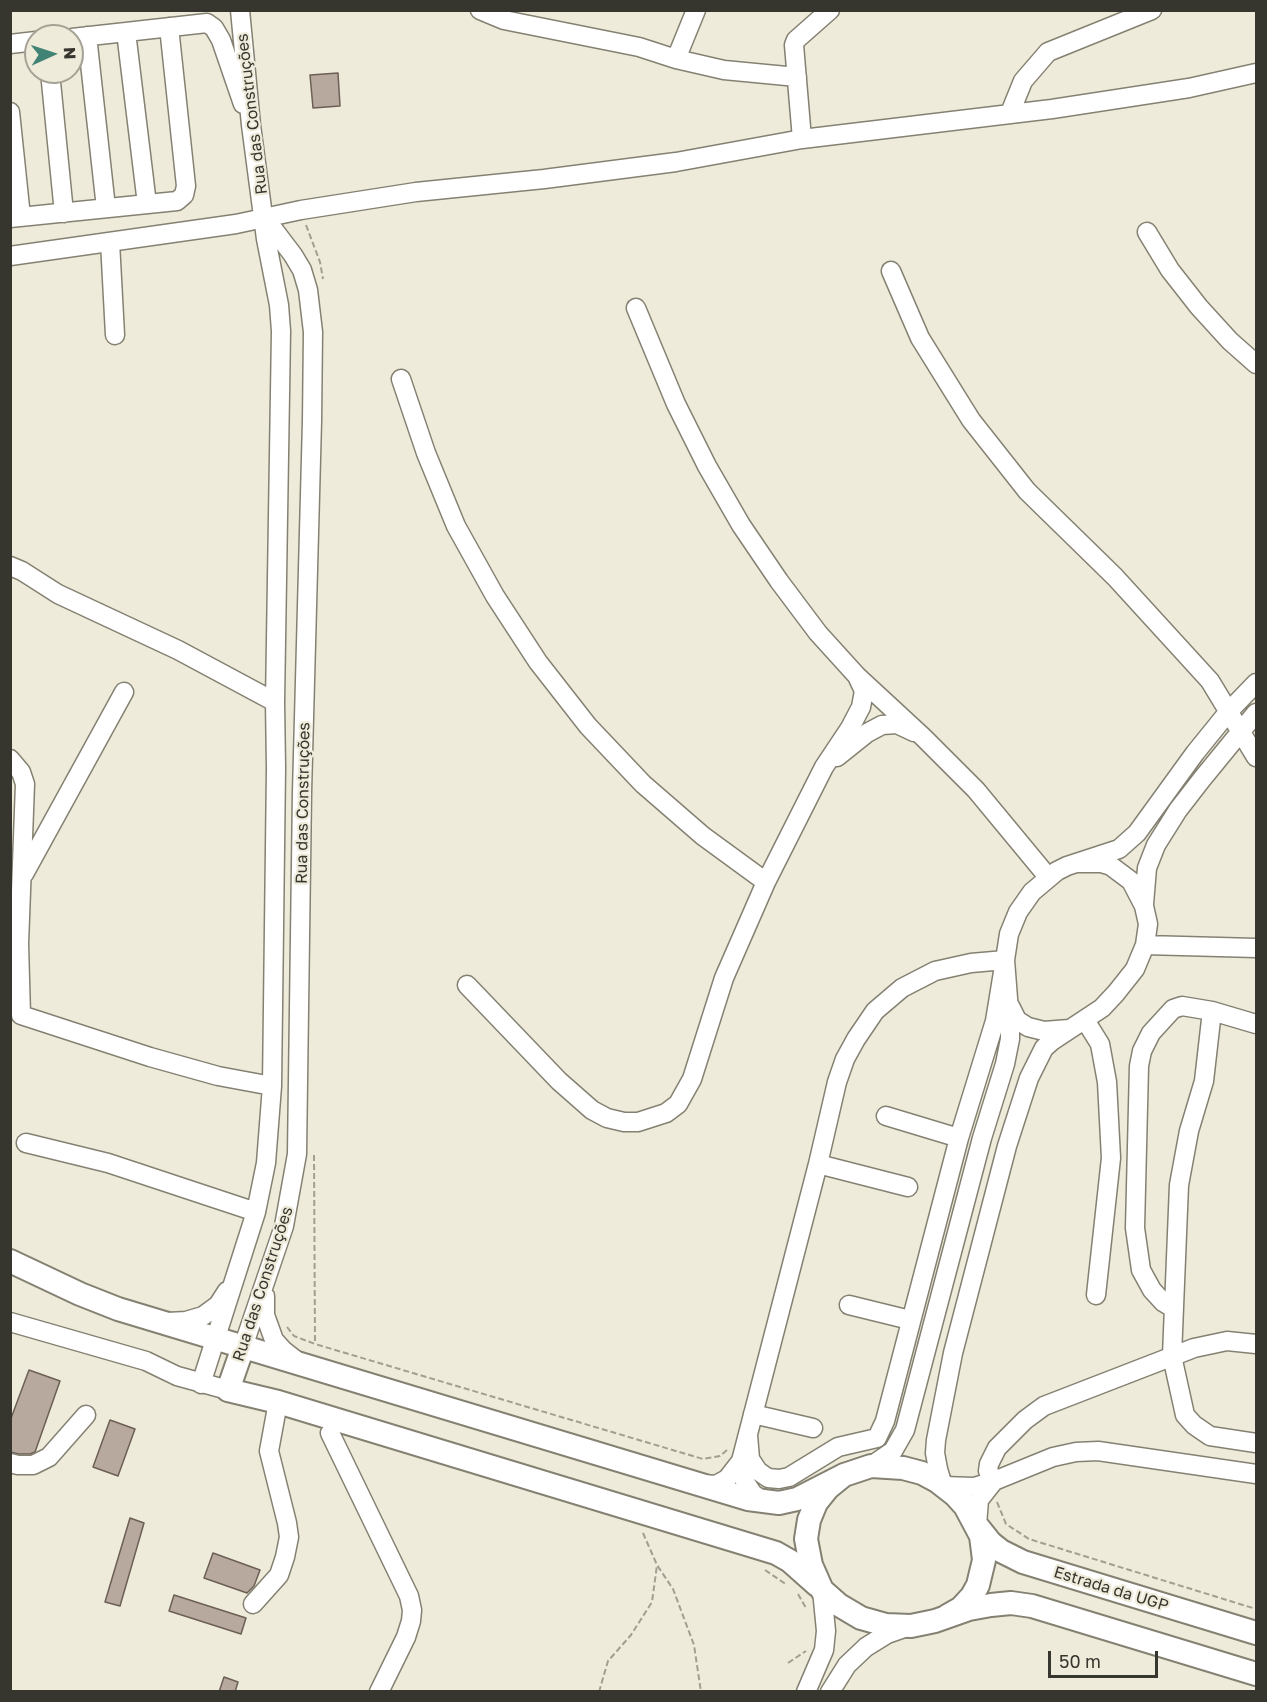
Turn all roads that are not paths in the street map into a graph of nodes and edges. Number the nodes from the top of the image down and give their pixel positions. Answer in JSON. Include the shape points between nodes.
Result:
{"nodes":[{"id":1,"x":240,"y":10,"type":"edge"},
{"id":2,"x":480,"y":10,"type":"edge"},
{"id":3,"x":696,"y":10,"type":"edge"},
{"id":4,"x":830,"y":10,"type":"edge"},
{"id":5,"x":1152,"y":10,"type":"edge"},
{"id":6,"x":506,"y":15,"type":"edge"},
{"id":7,"x":206,"y":17,"type":"edge"},
{"id":8,"x":169,"y":27,"type":"junction"},
{"id":9,"x":126,"y":32,"type":"junction"},
{"id":10,"x":84,"y":36,"type":"edge"},
{"id":11,"x":676,"y":58,"type":"junction"},
{"id":12,"x":84,"y":69,"type":"edge"},
{"id":13,"x":1257,"y":73,"type":"edge"},
{"id":14,"x":797,"y":77,"type":"junction"},
{"id":15,"x":51,"y":84,"type":"edge"},
{"id":16,"x":10,"y":112,"type":"edge"},
{"id":17,"x":1010,"y":113,"type":"junction"},
{"id":18,"x":251,"y":125,"type":"junction"},
{"id":19,"x":802,"y":139,"type":"junction"},
{"id":20,"x":147,"y":204,"type":"junction"},
{"id":21,"x":106,"y":208,"type":"junction"},
{"id":22,"x":64,"y":213,"type":"junction"},
{"id":23,"x":16,"y":218,"type":"edge"},
{"id":24,"x":265,"y":218,"type":"junction"},
{"id":25,"x":1147,"y":232,"type":"dead end"},
{"id":26,"x":111,"y":242,"type":"junction"},
{"id":27,"x":10,"y":256,"type":"edge"},
{"id":28,"x":891,"y":271,"type":"dead end"},
{"id":29,"x":636,"y":308,"type":"dead end"},
{"id":30,"x":115,"y":335,"type":"dead end"},
{"id":31,"x":1257,"y":364,"type":"edge"},
{"id":32,"x":401,"y":379,"type":"dead end"},
{"id":33,"x":10,"y":566,"type":"edge"},
{"id":34,"x":857,"y":676,"type":"junction"},
{"id":35,"x":1257,"y":683,"type":"edge"},
{"id":36,"x":124,"y":692,"type":"dead end"},
{"id":37,"x":275,"y":702,"type":"junction"},
{"id":38,"x":1228,"y":711,"type":"junction"},
{"id":39,"x":1257,"y":713,"type":"edge"},
{"id":40,"x":1241,"y":731,"type":"junction"},
{"id":41,"x":923,"y":737,"type":"junction"},
{"id":42,"x":1257,"y":757,"type":"edge"},
{"id":43,"x":10,"y":759,"type":"edge"},
{"id":44,"x":824,"y":767,"type":"junction"},
{"id":45,"x":1077,"y":863,"type":"junction"},
{"id":46,"x":1048,"y":877,"type":"junction"},
{"id":47,"x":21,"y":879,"type":"junction"},
{"id":48,"x":766,"y":882,"type":"junction"},
{"id":49,"x":1144,"y":906,"type":"junction"},
{"id":50,"x":15,"y":943,"type":"edge"},
{"id":51,"x":1145,"y":945,"type":"junction"},
{"id":52,"x":1257,"y":948,"type":"edge"},
{"id":53,"x":1005,"y":960,"type":"junction"},
{"id":54,"x":467,"y":985,"type":"dead end"},
{"id":55,"x":1010,"y":1006,"type":"junction"},
{"id":56,"x":1212,"y":1011,"type":"junction"},
{"id":57,"x":16,"y":1013,"type":"edge"},
{"id":58,"x":1257,"y":1024,"type":"edge"},
{"id":59,"x":1078,"y":1025,"type":"junction"},
{"id":60,"x":272,"y":1086,"type":"junction"},
{"id":61,"x":886,"y":1116,"type":"dead end"},
{"id":62,"x":959,"y":1138,"type":"junction"},
{"id":63,"x":26,"y":1143,"type":"dead end"},
{"id":64,"x":818,"y":1164,"type":"junction"},
{"id":65,"x":908,"y":1187,"type":"dead end"},
{"id":66,"x":256,"y":1212,"type":"junction"},
{"id":67,"x":242,"y":1260,"type":"junction"},
{"id":68,"x":10,"y":1261,"type":"edge"},
{"id":69,"x":269,"y":1273,"type":"junction"},
{"id":70,"x":1096,"y":1295,"type":"dead end"},
{"id":71,"x":849,"y":1305,"type":"dead end"},
{"id":72,"x":1173,"y":1308,"type":"junction"},
{"id":73,"x":156,"y":1320,"type":"junction"},
{"id":74,"x":910,"y":1320,"type":"junction"},
{"id":75,"x":10,"y":1322,"type":"edge"},
{"id":76,"x":216,"y":1338,"type":"junction"},
{"id":77,"x":1257,"y":1344,"type":"edge"},
{"id":78,"x":243,"y":1347,"type":"junction"},
{"id":79,"x":1172,"y":1356,"type":"junction"},
{"id":80,"x":306,"y":1367,"type":"junction"},
{"id":81,"x":201,"y":1384,"type":"junction"},
{"id":82,"x":228,"y":1390,"type":"junction"},
{"id":83,"x":278,"y":1402,"type":"junction"},
{"id":84,"x":86,"y":1415,"type":"dead end"},
{"id":85,"x":751,"y":1424,"type":"junction"},
{"id":86,"x":813,"y":1428,"type":"dead end"},
{"id":87,"x":330,"y":1433,"type":"dead end"},
{"id":88,"x":1257,"y":1443,"type":"edge"},
{"id":89,"x":741,"y":1461,"type":"junction"},
{"id":90,"x":10,"y":1463,"type":"edge"},
{"id":91,"x":871,"y":1466,"type":"junction"},
{"id":92,"x":1257,"y":1474,"type":"edge"},
{"id":93,"x":844,"y":1475,"type":"junction"},
{"id":94,"x":994,"y":1481,"type":"junction"},
{"id":95,"x":699,"y":1484,"type":"junction"},
{"id":96,"x":943,"y":1486,"type":"junction"},
{"id":97,"x":765,"y":1502,"type":"junction"},
{"id":98,"x":977,"y":1525,"type":"junction"},
{"id":99,"x":822,"y":1590,"type":"junction"},
{"id":100,"x":253,"y":1604,"type":"dead end"},
{"id":101,"x":946,"y":1616,"type":"junction"},
{"id":102,"x":912,"y":1626,"type":"junction"},
{"id":103,"x":1257,"y":1633,"type":"edge"},
{"id":104,"x":1251,"y":1675,"type":"edge"},
{"id":105,"x":379,"y":1692,"type":"edge"},
{"id":106,"x":806,"y":1692,"type":"edge"},
{"id":107,"x":830,"y":1692,"type":"edge"}],
"edges":[{"from":1,"to":18,"type":"street","name":"Rua das Construções"},
{"from":2,"to":6,"type":"street"},
{"from":3,"to":11,"type":"street"},
{"from":4,"to":14,"type":"street","via":[[796,40]]},
{"from":5,"to":17,"type":"street","via":[[1048,52],[1023,81]]},
{"from":6,"to":11,"type":"street"},
{"from":7,"to":8,"type":"street"},
{"from":7,"to":18,"type":"street","via":[[221,40]]},
{"from":8,"to":9,"type":"street"},
{"from":8,"to":20,"type":"street","via":[[186,186],[177,201]]},
{"from":9,"to":10,"type":"street"},
{"from":9,"to":20,"type":"street"},
{"from":11,"to":14,"type":"street","via":[[724,70]]},
{"from":12,"to":21,"type":"street"},
{"from":13,"to":17,"type":"street","via":[[1189,88]]},
{"from":14,"to":19,"type":"street"},
{"from":15,"to":22,"type":"street"},
{"from":16,"to":23,"type":"street"},
{"from":17,"to":19,"type":"street"},
{"from":18,"to":24,"type":"street","name":"Rua das Construções"},
{"from":19,"to":24,"type":"street","via":[[675,162],[416,192]]},
{"from":20,"to":21,"type":"street"},
{"from":21,"to":22,"type":"street"},
{"from":22,"to":23,"type":"street"},
{"from":24,"to":26,"type":"street"},
{"from":24,"to":37,"type":"street","name":"Rua das Construções","via":[[279,305],[282,357]]},
{"from":24,"to":69,"type":"street","name":"Rua das Construções","via":[[302,270],[313,332],[297,1154],[284,1226]]},
{"from":25,"to":31,"type":"street","via":[[1199,308]]},
{"from":26,"to":27,"type":"street"},
{"from":26,"to":30,"type":"street"},
{"from":28,"to":38,"type":"street","via":[[920,338],[971,420],[1028,491],[1115,577],[1210,681]]},
{"from":29,"to":34,"type":"street","via":[[676,404],[741,525],[818,633]]},
{"from":32,"to":48,"type":"street","via":[[456,526],[538,662],[588,726],[642,784],[703,837]]},
{"from":33,"to":37,"type":"street"},
{"from":34,"to":41,"type":"street"},
{"from":34,"to":44,"type":"street","via":[[864,691],[861,707]]},
{"from":35,"to":38,"type":"street"},
{"from":36,"to":47,"type":"street"},
{"from":37,"to":60,"type":"street","name":"Rua das Construções"},
{"from":38,"to":40,"type":"street"},
{"from":38,"to":45,"type":"street","via":[[1137,833],[1119,849]]},
{"from":39,"to":40,"type":"street"},
{"from":40,"to":42,"type":"street"},
{"from":40,"to":49,"type":"street","via":[[1184,802],[1156,845],[1147,868]]},
{"from":41,"to":44,"type":"street","via":[[897,724],[882,725]]},
{"from":41,"to":46,"type":"street","via":[[976,790]]},
{"from":43,"to":47,"type":"street","via":[[25,784]]},
{"from":44,"to":48,"type":"street"},
{"from":45,"to":46,"type":"street"},
{"from":45,"to":49,"type":"street","via":[[1101,863],[1121,872],[1131,881]]},
{"from":46,"to":53,"type":"street","via":[[1018,912]]},
{"from":47,"to":50,"type":"street"},
{"from":48,"to":54,"type":"street","via":[[724,978],[687,1091],[678,1104],[653,1119],[624,1122],[592,1110]]},
{"from":49,"to":51,"type":"street","via":[[1148,924]]},
{"from":50,"to":57,"type":"street"},
{"from":51,"to":52,"type":"street"},
{"from":51,"to":59,"type":"street","via":[[1135,969],[1116,993]]},
{"from":53,"to":55,"type":"street"},
{"from":53,"to":62,"type":"street","via":[[996,1021]]},
{"from":53,"to":64,"type":"street","via":[[935,971],[902,988],[875,1011],[845,1059]]},
{"from":55,"to":59,"type":"street","via":[[1017,1020],[1028,1027],[1044,1031]]},
{"from":55,"to":91,"type":"street","via":[[1007,1058],[905,1430],[893,1451]]},
{"from":56,"to":58,"type":"street"},
{"from":56,"to":72,"type":"street","via":[[1204,1082],[1180,1177]]},
{"from":56,"to":72,"type":"street","via":[[1182,1006],[1173,1010],[1145,1042],[1139,1066],[1137,1246],[1141,1270],[1152,1290]]},
{"from":57,"to":60,"type":"street","via":[[150,1057]]},
{"from":59,"to":70,"type":"street","via":[[1100,1044],[1107,1082],[1111,1158]]},
{"from":59,"to":96,"type":"street","via":[[1044,1048],[1021,1100],[1007,1146],[939,1417],[935,1453]]},
{"from":60,"to":66,"type":"street","name":"Rua das Construções","via":[[266,1163]]},
{"from":61,"to":62,"type":"street"},
{"from":62,"to":74,"type":"street"},
{"from":63,"to":66,"type":"street","via":[[108,1163]]},
{"from":64,"to":65,"type":"street"},
{"from":64,"to":85,"type":"street"},
{"from":66,"to":67,"type":"street","name":"Rua das Construções"},
{"from":67,"to":73,"type":"street","via":[[224,1298],[211,1311],[186,1321]]},
{"from":67,"to":76,"type":"street","name":"Rua das Construções"},
{"from":68,"to":73,"type":"main road","via":[[80,1294]]},
{"from":69,"to":78,"type":"street","name":"Rua das Construções"},
{"from":69,"to":80,"type":"street","via":[[265,1315],[274,1340]]},
{"from":71,"to":74,"type":"street"},
{"from":72,"to":79,"type":"street"},
{"from":73,"to":76,"type":"main road"},
{"from":74,"to":85,"type":"street","via":[[885,1421],[877,1438],[838,1446],[789,1477],[768,1478],[750,1459]]},
{"from":75,"to":81,"type":"street","via":[[146,1361]]},
{"from":76,"to":78,"type":"main road"},
{"from":76,"to":81,"type":"street","name":"Rua das Construções"},
{"from":77,"to":79,"type":"street","via":[[1227,1341]]},
{"from":78,"to":80,"type":"main road"},
{"from":78,"to":82,"type":"main road","name":"Rua das Construções"},
{"from":79,"to":88,"type":"street","via":[[1185,1415],[1194,1425],[1210,1436]]},
{"from":79,"to":94,"type":"street","via":[[1044,1406],[997,1448],[988,1471]]},
{"from":80,"to":95,"type":"main road"},
{"from":81,"to":82,"type":"street"},
{"from":82,"to":83,"type":"main road"},
{"from":83,"to":99,"type":"main road","via":[[776,1553],[802,1570]]},
{"from":83,"to":100,"type":"street","via":[[269,1450],[289,1537],[279,1575]]},
{"from":84,"to":90,"type":"street","via":[[49,1457],[33,1465]]},
{"from":85,"to":86,"type":"street"},
{"from":85,"to":89,"type":"street"},
{"from":87,"to":105,"type":"street","via":[[411,1603],[411,1622]]},
{"from":89,"to":95,"type":"street","via":[[727,1479],[716,1485]]},
{"from":89,"to":97,"type":"street","via":[[745,1482]]},
{"from":91,"to":93,"type":"main road","name":"Estrada da UGP"},
{"from":91,"to":96,"type":"main road","name":"Estrada da UGP","via":[[914,1470]]},
{"from":92,"to":94,"type":"street","via":[[1098,1451],[1053,1457]]},
{"from":93,"to":97,"type":"main road","via":[[797,1499]]},
{"from":93,"to":99,"type":"main road","name":"Estrada da UGP","via":[[816,1503],[807,1530],[807,1552]]},
{"from":94,"to":96,"type":"street","via":[[974,1487]]},
{"from":94,"to":98,"type":"street","via":[[979,1500]]},
{"from":95,"to":97,"type":"main road"},
{"from":96,"to":98,"type":"main road","name":"Estrada da UGP","via":[[961,1501]]},
{"from":98,"to":101,"type":"main road","name":"Estrada da UGP","via":[[984,1560],[978,1585],[961,1608]]},
{"from":98,"to":103,"type":"main road","name":"Estrada da UGP","via":[[991,1543],[1023,1562]]},
{"from":99,"to":102,"type":"main road","name":"Estrada da UGP","via":[[861,1618]]},
{"from":99,"to":106,"type":"street","via":[[824,1650]]},
{"from":101,"to":102,"type":"main road","name":"Estrada da UGP"},
{"from":101,"to":104,"type":"main road","name":"Estrada da UGP","via":[[991,1605],[1032,1606]]},
{"from":102,"to":107,"type":"street","via":[[887,1634],[866,1647],[847,1665]]}]}
